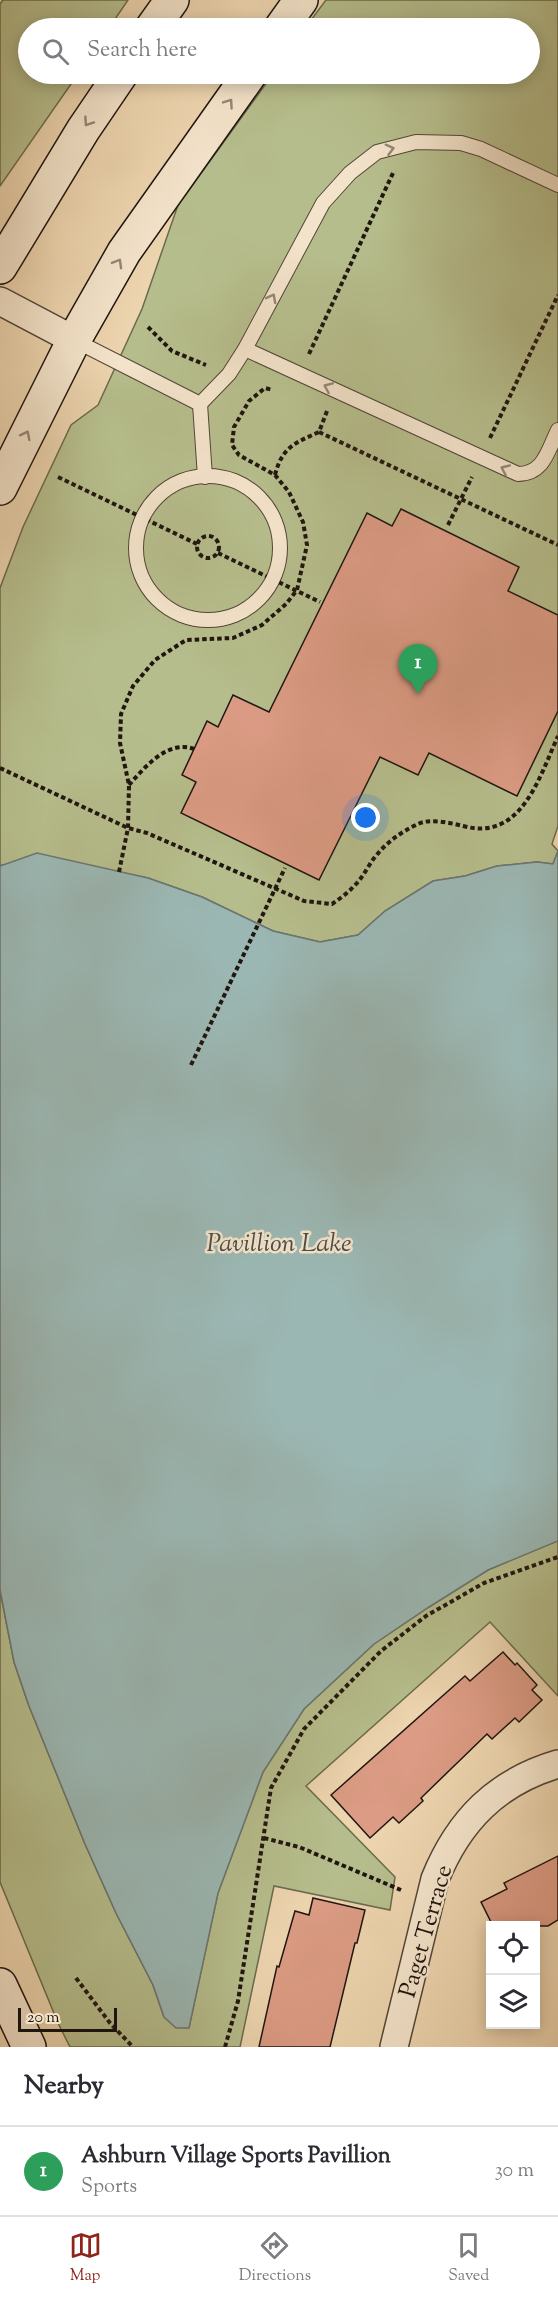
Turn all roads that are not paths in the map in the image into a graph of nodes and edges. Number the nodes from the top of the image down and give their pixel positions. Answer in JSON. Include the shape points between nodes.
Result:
{"nodes":[{"id":1,"x":172,"y":0,"type":"edge"},
{"id":2,"x":301,"y":0,"type":"edge"},
{"id":3,"x":159,"y":18,"type":"edge"},
{"id":4,"x":288,"y":18,"type":"edge"},
{"id":5,"x":114,"y":84,"type":"edge"},
{"id":6,"x":243,"y":84,"type":"edge"},
{"id":7,"x":558,"y":185,"type":"edge"},
{"id":8,"x":0,"y":267,"type":"edge"},
{"id":9,"x":0,"y":301,"type":"edge"},
{"id":10,"x":74,"y":340,"type":"junction"},
{"id":11,"x":245,"y":349,"type":"junction"},
{"id":12,"x":200,"y":404,"type":"junction"},
{"id":13,"x":558,"y":430,"type":"edge"},
{"id":14,"x":205,"y":477,"type":"junction"},
{"id":15,"x":0,"y":488,"type":"edge"},
{"id":16,"x":558,"y":1764,"type":"edge"},
{"id":17,"x":0,"y":1985,"type":"edge"},
{"id":18,"x":29,"y":2047,"type":"edge"},
{"id":19,"x":394,"y":2047,"type":"edge"}],
"edges":[{"from":1,"to":3,"type":"main road"},
{"from":2,"to":4,"type":"main road"},
{"from":5,"to":8,"type":"main road","one_way":true},
{"from":10,"to":6,"type":"main road","one_way":true,"via":[[124,252]]},
{"from":11,"to":7,"type":"lane","one_way":true,"via":[[323,203],[350,173],[377,152],[416,142],[461,143]]},
{"from":9,"to":10,"type":"street"},
{"from":10,"to":12,"type":"lane"},
{"from":15,"to":10,"type":"main road","one_way":true},
{"from":11,"to":12,"type":"lane","via":[[230,374]]},
{"from":13,"to":11,"type":"lane","one_way":true,"via":[[540,467],[530,474],[518,474]]},
{"from":12,"to":14,"type":"lane"},
{"from":14,"to":14,"type":"lane","via":[[238,483],[257,495],[271,514],[279,535],[279,557],[273,579],[260,598],[221,619],[198,620],[158,601],[144,583],[136,561],[136,539],[142,518],[154,499],[172,485]]},
{"from":16,"to":19,"type":"street","name":"Paget Terrace","via":[[509,1785],[484,1803],[443,1861]]},
{"from":17,"to":18,"type":"main road"}]}
